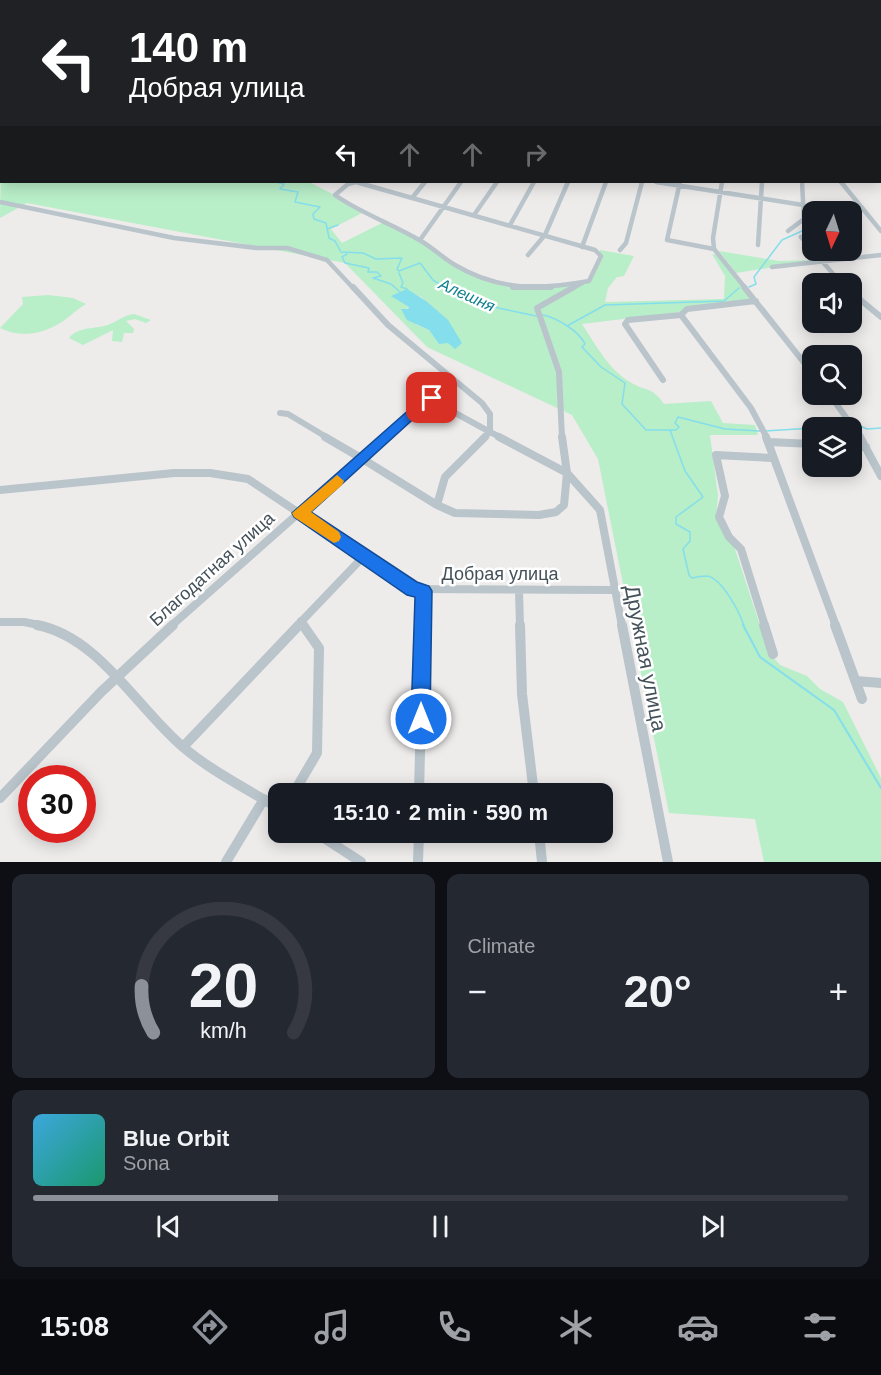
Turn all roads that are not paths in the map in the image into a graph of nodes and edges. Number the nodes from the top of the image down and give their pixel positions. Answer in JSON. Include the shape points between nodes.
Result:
{"nodes":[{"id":1,"x":61,"y":0,"type":"edge"},
{"id":2,"x":96,"y":0,"type":"edge"},
{"id":3,"x":344,"y":183,"type":"edge"},
{"id":4,"x":352,"y":183,"type":"edge"},
{"id":5,"x":360,"y":183,"type":"edge"},
{"id":6,"x":389,"y":183,"type":"edge"},
{"id":7,"x":424,"y":183,"type":"edge"},
{"id":8,"x":460,"y":183,"type":"edge"},
{"id":9,"x":496,"y":183,"type":"edge"},
{"id":10,"x":533,"y":183,"type":"edge"},
{"id":11,"x":568,"y":183,"type":"edge"},
{"id":12,"x":606,"y":183,"type":"edge"},
{"id":13,"x":642,"y":183,"type":"edge"},
{"id":14,"x":680,"y":183,"type":"edge"},
{"id":15,"x":722,"y":183,"type":"edge"},
{"id":16,"x":762,"y":183,"type":"edge"},
{"id":17,"x":802,"y":183,"type":"edge"},
{"id":18,"x":842,"y":183,"type":"edge"},
{"id":19,"x":348,"y":184,"type":"junction"},
{"id":20,"x":383,"y":189,"type":"junction"},
{"id":21,"x":721,"y":192,"type":"junction"},
{"id":22,"x":412,"y":198,"type":"junction"},
{"id":23,"x":762,"y":198,"type":"junction"},
{"id":24,"x":803,"y":201,"type":"edge"},
{"id":25,"x":0,"y":202,"type":"edge"},
{"id":26,"x":802,"y":205,"type":"edge"},
{"id":27,"x":444,"y":207,"type":"junction"},
{"id":28,"x":474,"y":215,"type":"junction"},
{"id":29,"x":802,"y":220,"type":"edge"},
{"id":30,"x":510,"y":225,"type":"junction"},
{"id":31,"x":788,"y":231,"type":"dead end"},
{"id":32,"x":881,"y":231,"type":"edge"},
{"id":33,"x":544,"y":235,"type":"junction"},
{"id":34,"x":420,"y":240,"type":"junction"},
{"id":35,"x":758,"y":245,"type":"dead end"},
{"id":36,"x":582,"y":246,"type":"junction"},
{"id":37,"x":714,"y":249,"type":"junction"},
{"id":38,"x":620,"y":250,"type":"dead end"},
{"id":39,"x":528,"y":255,"type":"dead end"},
{"id":40,"x":881,"y":255,"type":"edge"},
{"id":41,"x":862,"y":257,"type":"edge"},
{"id":42,"x":821,"y":261,"type":"joint"},
{"id":43,"x":772,"y":267,"type":"dead end"},
{"id":44,"x":832,"y":273,"type":"edge"},
{"id":45,"x":582,"y":283,"type":"junction"},
{"id":46,"x":862,"y":301,"type":"edge"},
{"id":47,"x":756,"y":302,"type":"junction"},
{"id":48,"x":681,"y":315,"type":"junction"},
{"id":49,"x":881,"y":316,"type":"edge"},
{"id":50,"x":802,"y":360,"type":"edge"},
{"id":51,"x":663,"y":380,"type":"dead end"},
{"id":52,"x":837,"y":405,"type":"edge"},
{"id":53,"x":280,"y":413,"type":"dead end"},
{"id":54,"x":490,"y":432,"type":"junction"},
{"id":55,"x":769,"y":442,"type":"junction"},
{"id":56,"x":802,"y":444,"type":"edge"},
{"id":57,"x":862,"y":447,"type":"edge"},
{"id":58,"x":866,"y":447,"type":"junction"},
{"id":59,"x":362,"y":458,"type":"junction"},
{"id":60,"x":773,"y":458,"type":"junction"},
{"id":61,"x":567,"y":473,"type":"junction"},
{"id":62,"x":881,"y":476,"type":"edge"},
{"id":63,"x":0,"y":490,"type":"edge"},
{"id":64,"x":437,"y":505,"type":"junction"},
{"id":65,"x":300,"y":513,"type":"junction"},
{"id":66,"x":363,"y":557,"type":"junction"},
{"id":67,"x":615,"y":590,"type":"junction"},
{"id":68,"x":424,"y":591,"type":"junction"},
{"id":69,"x":519,"y":591,"type":"junction"},
{"id":70,"x":301,"y":621,"type":"junction"},
{"id":71,"x":0,"y":622,"type":"edge"},
{"id":72,"x":773,"y":654,"type":"dead end"},
{"id":73,"x":113,"y":679,"type":"junction"},
{"id":74,"x":856,"y":681,"type":"junction"},
{"id":75,"x":881,"y":683,"type":"edge"},
{"id":76,"x":862,"y":699,"type":"dead end"},
{"id":77,"x":183,"y":747,"type":"junction"},
{"id":78,"x":299,"y":783,"type":"edge"},
{"id":79,"x":419,"y":783,"type":"edge"},
{"id":80,"x":533,"y":783,"type":"edge"},
{"id":81,"x":0,"y":798,"type":"edge"},
{"id":82,"x":264,"y":799,"type":"junction"},
{"id":83,"x":268,"y":802,"type":"edge"},
{"id":84,"x":332,"y":843,"type":"edge"},
{"id":85,"x":418,"y":843,"type":"edge"},
{"id":86,"x":539,"y":843,"type":"edge"},
{"id":87,"x":226,"y":862,"type":"edge"},
{"id":88,"x":361,"y":862,"type":"edge"},
{"id":89,"x":418,"y":862,"type":"edge"},
{"id":90,"x":542,"y":862,"type":"edge"},
{"id":91,"x":668,"y":862,"type":"edge"}],
"edges":[{"from":1,"to":2,"type":"street"},
{"from":3,"to":19,"type":"street"},
{"from":4,"to":19,"type":"street"},
{"from":5,"to":20,"type":"street"},
{"from":6,"to":20,"type":"street"},
{"from":7,"to":22,"type":"street"},
{"from":8,"to":27,"type":"street"},
{"from":9,"to":28,"type":"street"},
{"from":10,"to":30,"type":"street"},
{"from":11,"to":33,"type":"street"},
{"from":12,"to":36,"type":"street"},
{"from":13,"to":38,"type":"street","via":[[626,243]]},
{"from":14,"to":21,"type":"street"},
{"from":14,"to":37,"type":"street","via":[[667,240]]},
{"from":15,"to":21,"type":"street"},
{"from":16,"to":23,"type":"street"},
{"from":17,"to":24,"type":"street"},
{"from":18,"to":32,"type":"street"},
{"from":19,"to":34,"type":"street","via":[[335,195],[349,206]]},
{"from":20,"to":22,"type":"street"},
{"from":21,"to":23,"type":"street"},
{"from":21,"to":37,"type":"street"},
{"from":22,"to":27,"type":"street"},
{"from":23,"to":26,"type":"street"},
{"from":23,"to":35,"type":"street"},
{"from":25,"to":54,"type":"street","via":[[174,237],[254,248],[287,248],[327,260],[388,325],[482,403],[490,414]]},
{"from":27,"to":28,"type":"street"},
{"from":27,"to":34,"type":"street"},
{"from":28,"to":30,"type":"street"},
{"from":29,"to":31,"type":"street"},
{"from":30,"to":33,"type":"street"},
{"from":33,"to":36,"type":"street"},
{"from":33,"to":39,"type":"street"},
{"from":34,"to":45,"type":"street","via":[[454,265],[505,288]]},
{"from":36,"to":45,"type":"street","via":[[601,256],[589,281]]},
{"from":37,"to":47,"type":"street"},
{"from":40,"to":41,"type":"street"},
{"from":42,"to":43,"type":"street"},
{"from":42,"to":44,"type":"street"},
{"from":45,"to":61,"type":"street","via":[[537,308],[559,372]]},
{"from":46,"to":49,"type":"street"},
{"from":47,"to":48,"type":"street","via":[[687,309]]},
{"from":47,"to":50,"type":"street"},
{"from":48,"to":51,"type":"street","via":[[628,320],[625,324]]},
{"from":48,"to":55,"type":"street","via":[[751,408]]},
{"from":52,"to":58,"type":"street"},
{"from":53,"to":59,"type":"street"},
{"from":54,"to":59,"type":"street","name":"Благодатная улица","via":[[428,398]]},
{"from":54,"to":61,"type":"street"},
{"from":54,"to":64,"type":"street","via":[[445,477]]},
{"from":55,"to":56,"type":"street"},
{"from":55,"to":60,"type":"street"},
{"from":57,"to":58,"type":"street"},
{"from":58,"to":62,"type":"street"},
{"from":59,"to":64,"type":"street"},
{"from":59,"to":65,"type":"street","name":"Благодатная улица"},
{"from":60,"to":72,"type":"street","via":[[716,455],[725,496],[719,517],[729,537],[741,549]]},
{"from":60,"to":74,"type":"street"},
{"from":61,"to":64,"type":"street","via":[[564,505],[556,512],[455,513]]},
{"from":61,"to":67,"type":"street","name":"Дружная улица","via":[[600,510]]},
{"from":63,"to":65,"type":"street","name":"Добрая улица","via":[[148,473],[226,474],[248,479]]},
{"from":65,"to":66,"type":"street","name":"Добрая улица"},
{"from":65,"to":73,"type":"street","name":"Благодатная улица"},
{"from":66,"to":68,"type":"street","name":"Добрая улица","via":[[413,589]]},
{"from":66,"to":70,"type":"street"},
{"from":67,"to":69,"type":"street","name":"Добрая улица"},
{"from":67,"to":91,"type":"street","name":"Дружная улица"},
{"from":68,"to":69,"type":"street","name":"Добрая улица"},
{"from":68,"to":79,"type":"street"},
{"from":69,"to":80,"type":"street","via":[[522,694]]},
{"from":70,"to":77,"type":"street"},
{"from":70,"to":78,"type":"street","via":[[319,648],[317,753]]},
{"from":71,"to":73,"type":"street","via":[[37,624],[68,635],[81,643]]},
{"from":73,"to":77,"type":"street"},
{"from":73,"to":81,"type":"street","name":"Благодатная улица"},
{"from":74,"to":75,"type":"street"},
{"from":74,"to":76,"type":"street"},
{"from":77,"to":82,"type":"street"},
{"from":82,"to":83,"type":"street"},
{"from":82,"to":87,"type":"street"},
{"from":84,"to":88,"type":"street"},
{"from":85,"to":89,"type":"street"},
{"from":86,"to":90,"type":"street"}]}
